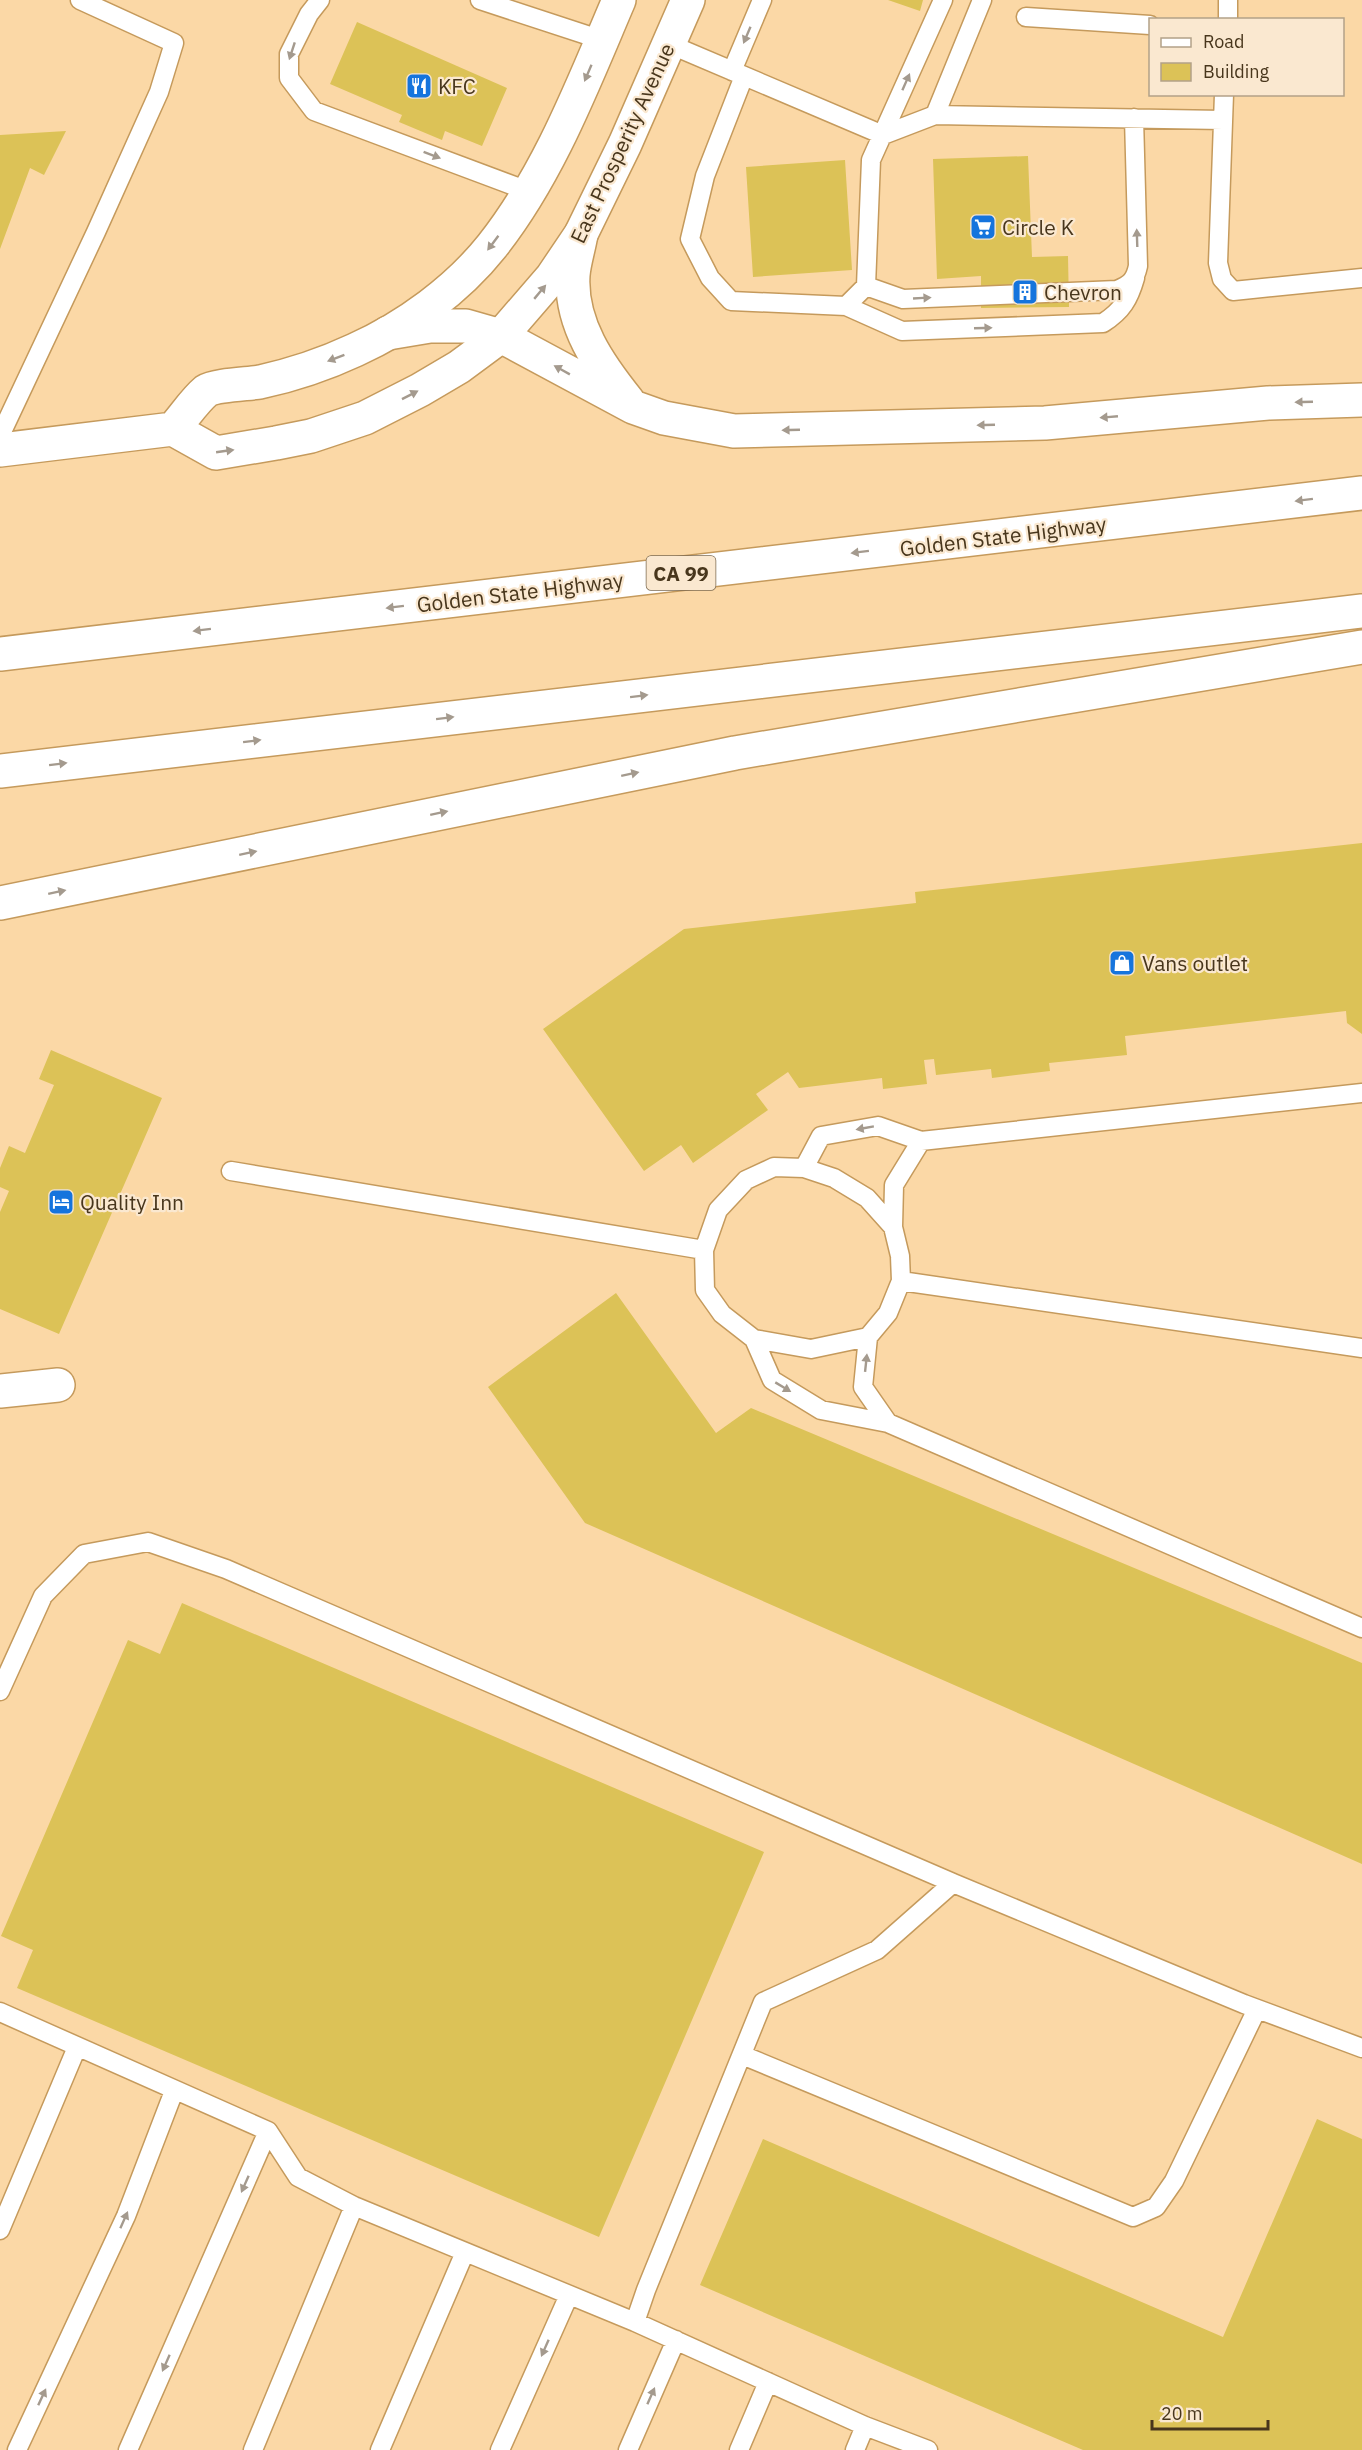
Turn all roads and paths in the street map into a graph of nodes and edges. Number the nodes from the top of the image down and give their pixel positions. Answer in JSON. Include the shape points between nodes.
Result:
{"nodes":[{"id":1,"x":81,"y":0,"type":"edge"},
{"id":2,"x":320,"y":0,"type":"edge"},
{"id":3,"x":480,"y":0,"type":"edge"},
{"id":4,"x":619,"y":0,"type":"edge"},
{"id":5,"x":688,"y":0,"type":"edge"},
{"id":6,"x":762,"y":0,"type":"edge"},
{"id":7,"x":943,"y":0,"type":"edge"},
{"id":8,"x":982,"y":0,"type":"edge"},
{"id":9,"x":1228,"y":0,"type":"edge"},
{"id":10,"x":1026,"y":17,"type":"dead end"},
{"id":11,"x":1228,"y":18,"type":"edge"},
{"id":12,"x":1149,"y":25,"type":"edge"},
{"id":13,"x":602,"y":40,"type":"junction"},
{"id":14,"x":669,"y":44,"type":"junction"},
{"id":15,"x":738,"y":73,"type":"junction"},
{"id":16,"x":1224,"y":96,"type":"edge"},
{"id":17,"x":935,"y":115,"type":"junction"},
{"id":18,"x":1134,"y":118,"type":"junction"},
{"id":19,"x":1223,"y":120,"type":"junction"},
{"id":20,"x":883,"y":135,"type":"junction"},
{"id":21,"x":528,"y":191,"type":"junction"},
{"id":22,"x":581,"y":234,"type":"junction"},
{"id":23,"x":1135,"y":278,"type":"junction"},
{"id":24,"x":1362,"y":278,"type":"edge"},
{"id":25,"x":866,"y":286,"type":"junction"},
{"id":26,"x":846,"y":306,"type":"junction"},
{"id":27,"x":388,"y":333,"type":"junction"},
{"id":28,"x":501,"y":336,"type":"junction"},
{"id":29,"x":1362,"y":400,"type":"edge"},
{"id":30,"x":633,"y":407,"type":"junction"},
{"id":31,"x":173,"y":429,"type":"junction"},
{"id":32,"x":0,"y":436,"type":"edge"},
{"id":33,"x":0,"y":450,"type":"edge"},
{"id":34,"x":1362,"y":493,"type":"edge"},
{"id":35,"x":1362,"y":611,"type":"edge"},
{"id":36,"x":1362,"y":647,"type":"edge"},
{"id":37,"x":0,"y":654,"type":"edge"},
{"id":38,"x":0,"y":771,"type":"edge"},
{"id":39,"x":0,"y":903,"type":"edge"},
{"id":40,"x":1362,"y":1093,"type":"edge"},
{"id":41,"x":921,"y":1141,"type":"junction"},
{"id":42,"x":804,"y":1168,"type":"junction"},
{"id":43,"x":231,"y":1171,"type":"dead end"},
{"id":44,"x":893,"y":1227,"type":"junction"},
{"id":45,"x":704,"y":1250,"type":"junction"},
{"id":46,"x":901,"y":1281,"type":"junction"},
{"id":47,"x":868,"y":1337,"type":"junction"},
{"id":48,"x":754,"y":1339,"type":"junction"},
{"id":49,"x":1362,"y":1348,"type":"edge"},
{"id":50,"x":58,"y":1385,"type":"dead end"},
{"id":51,"x":0,"y":1391,"type":"edge"},
{"id":52,"x":888,"y":1423,"type":"junction"},
{"id":53,"x":1362,"y":1628,"type":"edge"},
{"id":54,"x":0,"y":1691,"type":"edge"},
{"id":55,"x":953,"y":1883,"type":"junction"},
{"id":56,"x":1257,"y":2009,"type":"junction"},
{"id":57,"x":0,"y":2012,"type":"edge"},
{"id":58,"x":77,"y":2047,"type":"junction"},
{"id":59,"x":1362,"y":2048,"type":"edge"},
{"id":60,"x":742,"y":2055,"type":"junction"},
{"id":61,"x":174,"y":2091,"type":"junction"},
{"id":62,"x":268,"y":2131,"type":"junction"},
{"id":63,"x":354,"y":2206,"type":"junction"},
{"id":64,"x":0,"y":2230,"type":"edge"},
{"id":65,"x":465,"y":2252,"type":"junction"},
{"id":66,"x":569,"y":2295,"type":"junction"},
{"id":67,"x":635,"y":2322,"type":"junction"},
{"id":68,"x":676,"y":2340,"type":"junction"},
{"id":69,"x":768,"y":2382,"type":"junction"},
{"id":70,"x":866,"y":2426,"type":"junction"},
{"id":71,"x":17,"y":2450,"type":"edge"},
{"id":72,"x":128,"y":2450,"type":"edge"},
{"id":73,"x":253,"y":2450,"type":"edge"},
{"id":74,"x":380,"y":2450,"type":"edge"},
{"id":75,"x":500,"y":2450,"type":"edge"},
{"id":76,"x":628,"y":2450,"type":"edge"},
{"id":77,"x":739,"y":2450,"type":"edge"},
{"id":78,"x":855,"y":2450,"type":"edge"},
{"id":79,"x":928,"y":2450,"type":"edge"}],
"edges":[{"from":1,"to":32,"type":"lane","via":[[174,43],[159,92]]},
{"from":2,"to":21,"type":"lane","one_way":true,"via":[[290,54],[289,78],[314,111]]},
{"from":3,"to":13,"type":"lane"},
{"from":4,"to":13,"type":"main road"},
{"from":5,"to":14,"type":"main road","name":"East Prosperity Avenue"},
{"from":6,"to":15,"type":"lane","one_way":true},
{"from":20,"to":7,"type":"lane","one_way":true},
{"from":8,"to":17,"type":"lane"},
{"from":9,"to":11,"type":"lane"},
{"from":10,"to":12,"type":"lane"},
{"from":13,"to":21,"type":"main road","one_way":true,"via":[[549,155]]},
{"from":14,"to":15,"type":"lane"},
{"from":14,"to":22,"type":"main road","name":"East Prosperity Avenue"},
{"from":15,"to":20,"type":"lane"},
{"from":15,"to":26,"type":"lane","via":[[705,176],[690,239],[710,278],[731,301]]},
{"from":16,"to":19,"type":"lane"},
{"from":17,"to":18,"type":"lane"},
{"from":17,"to":20,"type":"lane"},
{"from":18,"to":19,"type":"lane"},
{"from":23,"to":18,"type":"lane","one_way":true,"via":[[1138,266]]},
{"from":19,"to":24,"type":"lane","via":[[1218,263],[1222,279],[1233,291]]},
{"from":20,"to":25,"type":"lane","via":[[871,160]]},
{"from":21,"to":27,"type":"main road","one_way":true,"via":[[492,246],[469,272],[432,304]]},
{"from":28,"to":22,"type":"main road","name":"East Prosperity Avenue","one_way":true,"via":[[552,277]]},
{"from":22,"to":30,"type":"main road","via":[[573,275],[583,334]]},
{"from":25,"to":23,"type":"lane","one_way":true,"via":[[903,299],[1117,290]]},
{"from":26,"to":23,"type":"lane","one_way":true,"via":[[902,331],[1103,323],[1118,314],[1129,299]]},
{"from":25,"to":26,"type":"lane"},
{"from":27,"to":28,"type":"main road","via":[[430,326],[466,326]]},
{"from":27,"to":31,"type":"main road","one_way":true,"via":[[355,351],[294,373],[208,390]]},
{"from":30,"to":28,"type":"main road","one_way":true},
{"from":31,"to":28,"type":"main road","name":"East Prosperity Avenue","one_way":true,"via":[[216,453],[311,436],[364,418],[420,390]]},
{"from":29,"to":30,"type":"main road","one_way":true,"via":[[1268,403],[1045,423],[779,431],[734,431],[664,418]]},
{"from":31,"to":33,"type":"main road"},
{"from":34,"to":37,"type":"main road","name":"Golden State Highway","number":"CA 99","one_way":true},
{"from":38,"to":35,"type":"main road","one_way":true},
{"from":39,"to":36,"type":"main road","one_way":true,"via":[[735,753]]},
{"from":40,"to":41,"type":"lane"},
{"from":41,"to":42,"type":"lane","one_way":true,"via":[[878,1126],[821,1136]]},
{"from":41,"to":44,"type":"lane","via":[[894,1185]]},
{"from":42,"to":44,"type":"lane","via":[[834,1178],[867,1197]]},
{"from":42,"to":45,"type":"lane","via":[[774,1167],[746,1180],[718,1210]]},
{"from":43,"to":45,"type":"lane"},
{"from":44,"to":46,"type":"lane"},
{"from":45,"to":48,"type":"lane","via":[[705,1290],[722,1314]]},
{"from":46,"to":47,"type":"lane","via":[[888,1313]]},
{"from":46,"to":49,"type":"lane"},
{"from":47,"to":48,"type":"lane","via":[[811,1349]]},
{"from":52,"to":47,"type":"lane","one_way":true,"via":[[863,1387]]},
{"from":48,"to":52,"type":"lane","one_way":true,"via":[[772,1380],[821,1410]]},
{"from":50,"to":51,"type":"main road"},
{"from":52,"to":53,"type":"lane"},
{"from":54,"to":55,"type":"lane","via":[[43,1596],[84,1554],[148,1542],[226,1569]]},
{"from":55,"to":56,"type":"lane"},
{"from":55,"to":60,"type":"lane","via":[[878,1950],[763,2002]]},
{"from":56,"to":59,"type":"lane"},
{"from":56,"to":60,"type":"lane","via":[[1174,2181],[1156,2207],[1133,2217]]},
{"from":57,"to":58,"type":"lane"},
{"from":58,"to":61,"type":"lane"},
{"from":58,"to":64,"type":"lane"},
{"from":60,"to":67,"type":"lane"},
{"from":61,"to":62,"type":"lane"},
{"from":71,"to":61,"type":"lane","one_way":true,"via":[[126,2216]]},
{"from":62,"to":63,"type":"lane","via":[[298,2177]]},
{"from":62,"to":72,"type":"lane","one_way":true},
{"from":63,"to":65,"type":"lane"},
{"from":63,"to":73,"type":"lane"},
{"from":65,"to":66,"type":"lane"},
{"from":65,"to":74,"type":"lane"},
{"from":66,"to":67,"type":"lane"},
{"from":66,"to":75,"type":"lane","one_way":true},
{"from":67,"to":68,"type":"lane"},
{"from":68,"to":69,"type":"lane"},
{"from":76,"to":68,"type":"lane","one_way":true},
{"from":69,"to":70,"type":"lane"},
{"from":69,"to":77,"type":"lane"},
{"from":70,"to":78,"type":"lane"},
{"from":70,"to":79,"type":"lane"}]}
